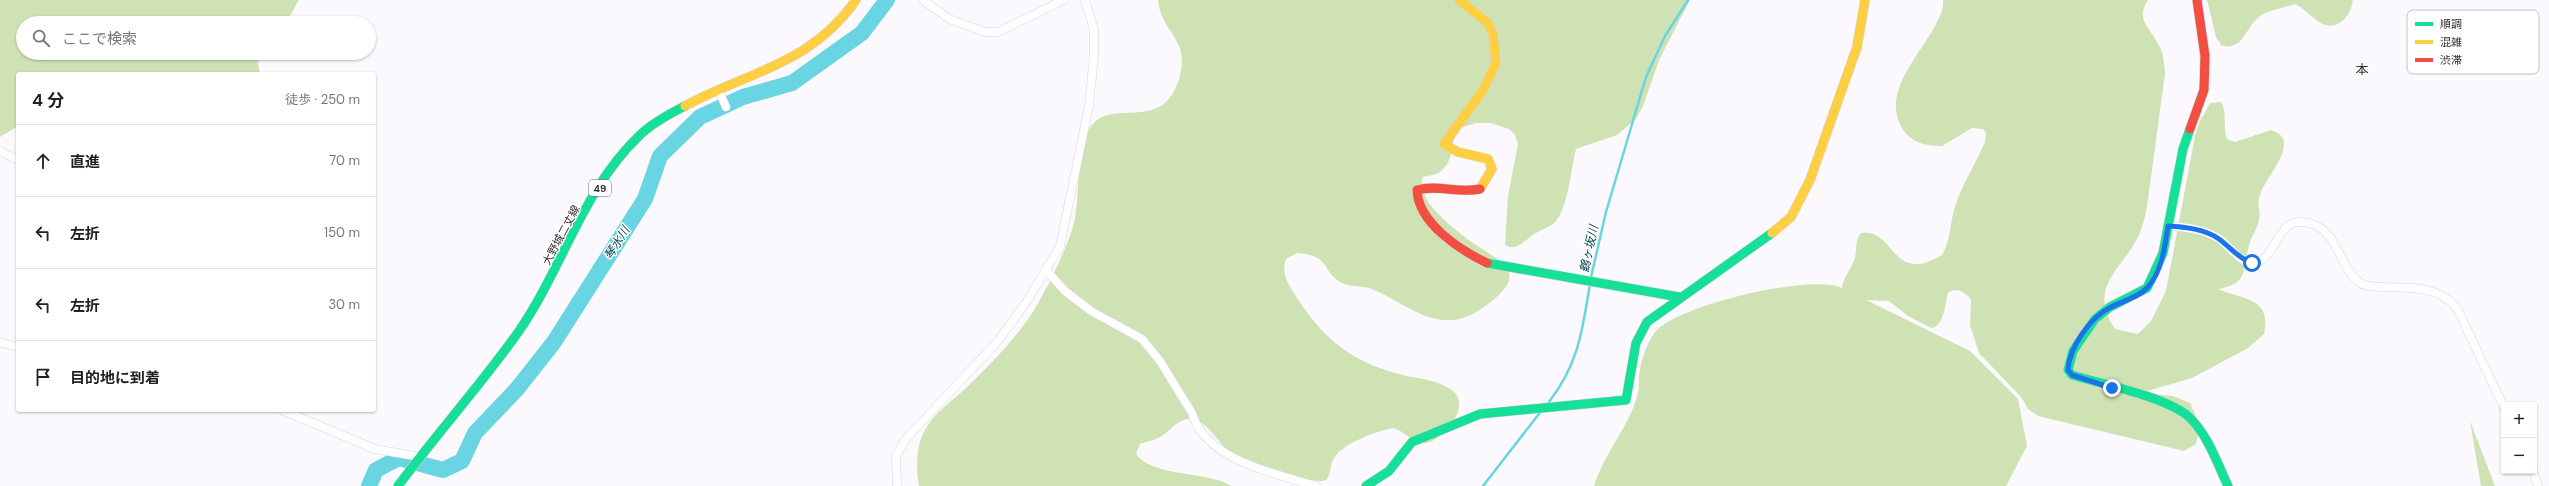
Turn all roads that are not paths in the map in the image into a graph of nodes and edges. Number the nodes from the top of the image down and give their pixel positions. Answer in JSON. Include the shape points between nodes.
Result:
{"nodes":[{"id":1,"x":856,"y":0,"type":"edge"},
{"id":2,"x":923,"y":0,"type":"edge"},
{"id":3,"x":1064,"y":0,"type":"edge"},
{"id":4,"x":1085,"y":0,"type":"edge"},
{"id":5,"x":1459,"y":0,"type":"edge"},
{"id":6,"x":1865,"y":0,"type":"edge"},
{"id":7,"x":2197,"y":0,"type":"edge"},
{"id":8,"x":719,"y":91,"type":"junction"},
{"id":9,"x":725,"y":104,"type":"dead end"},
{"id":10,"x":0,"y":151,"type":"edge"},
{"id":11,"x":16,"y":159,"type":"edge"},
{"id":12,"x":2168,"y":226,"type":"junction"},
{"id":13,"x":1046,"y":270,"type":"junction"},
{"id":14,"x":1679,"y":297,"type":"junction"},
{"id":15,"x":0,"y":342,"type":"edge"},
{"id":16,"x":16,"y":346,"type":"edge"},
{"id":17,"x":2501,"y":402,"type":"edge"},
{"id":18,"x":291,"y":412,"type":"edge"},
{"id":19,"x":420,"y":457,"type":"junction"},
{"id":20,"x":2534,"y":474,"type":"edge"},
{"id":21,"x":398,"y":486,"type":"edge"},
{"id":22,"x":897,"y":486,"type":"edge"},
{"id":23,"x":1316,"y":486,"type":"edge"},
{"id":24,"x":1366,"y":486,"type":"edge"},
{"id":25,"x":2228,"y":486,"type":"edge"},
{"id":26,"x":2538,"y":486,"type":"edge"}],
"edges":[{"from":1,"to":8,"type":"street","name":"大野城二丈線","number":"49","via":[[841,18],[804,51],[790,60]]},
{"from":2,"to":3,"type":"street","via":[[949,19],[985,32],[998,32]]},
{"from":4,"to":13,"type":"street","via":[[1095,39],[1089,106],[1060,246]]},
{"from":5,"to":14,"type":"street","via":[[1488,23],[1493,34],[1496,63],[1483,90],[1444,144],[1448,149],[1459,153],[1488,159],[1492,169],[1481,189],[1473,191],[1427,186],[1417,190],[1415,196],[1418,205],[1446,237],[1487,262]]},
{"from":6,"to":14,"type":"street","via":[[1857,47],[1850,68],[1810,180],[1791,217],[1761,243],[1692,292]]},
{"from":7,"to":12,"type":"street","via":[[2205,56],[2204,90],[2183,149]]},
{"from":8,"to":9,"type":"street"},
{"from":8,"to":19,"type":"street","name":"大野城二丈線","number":"49","via":[[669,114],[630,145],[588,208],[533,308]]},
{"from":10,"to":11,"type":"street"},
{"from":12,"to":17,"type":"street","via":[[2194,228],[2218,238],[2252,263],[2262,260],[2270,252],[2286,227],[2295,223],[2313,224],[2323,230],[2335,245],[2349,272],[2359,282],[2367,286],[2405,287],[2449,297],[2458,308]]},
{"from":12,"to":25,"type":"street","via":[[2163,253],[2151,283],[2141,293],[2110,307],[2095,319],[2073,351],[2068,370],[2072,375],[2155,401],[2188,415],[2203,436]]},
{"from":13,"to":22,"type":"street","via":[[998,341],[905,440],[896,456]]},
{"from":13,"to":23,"type":"street","via":[[1091,311],[1142,339],[1160,361],[1192,413],[1194,421],[1214,445],[1234,459],[1256,468]]},
{"from":14,"to":24,"type":"street","via":[[1646,322],[1642,328],[1636,343],[1626,400],[1480,414],[1412,442],[1390,471]]},
{"from":15,"to":16,"type":"street"},
{"from":18,"to":19,"type":"street","via":[[375,449]]},
{"from":19,"to":21,"type":"street","number":"49"},
{"from":20,"to":26,"type":"street"}]}
